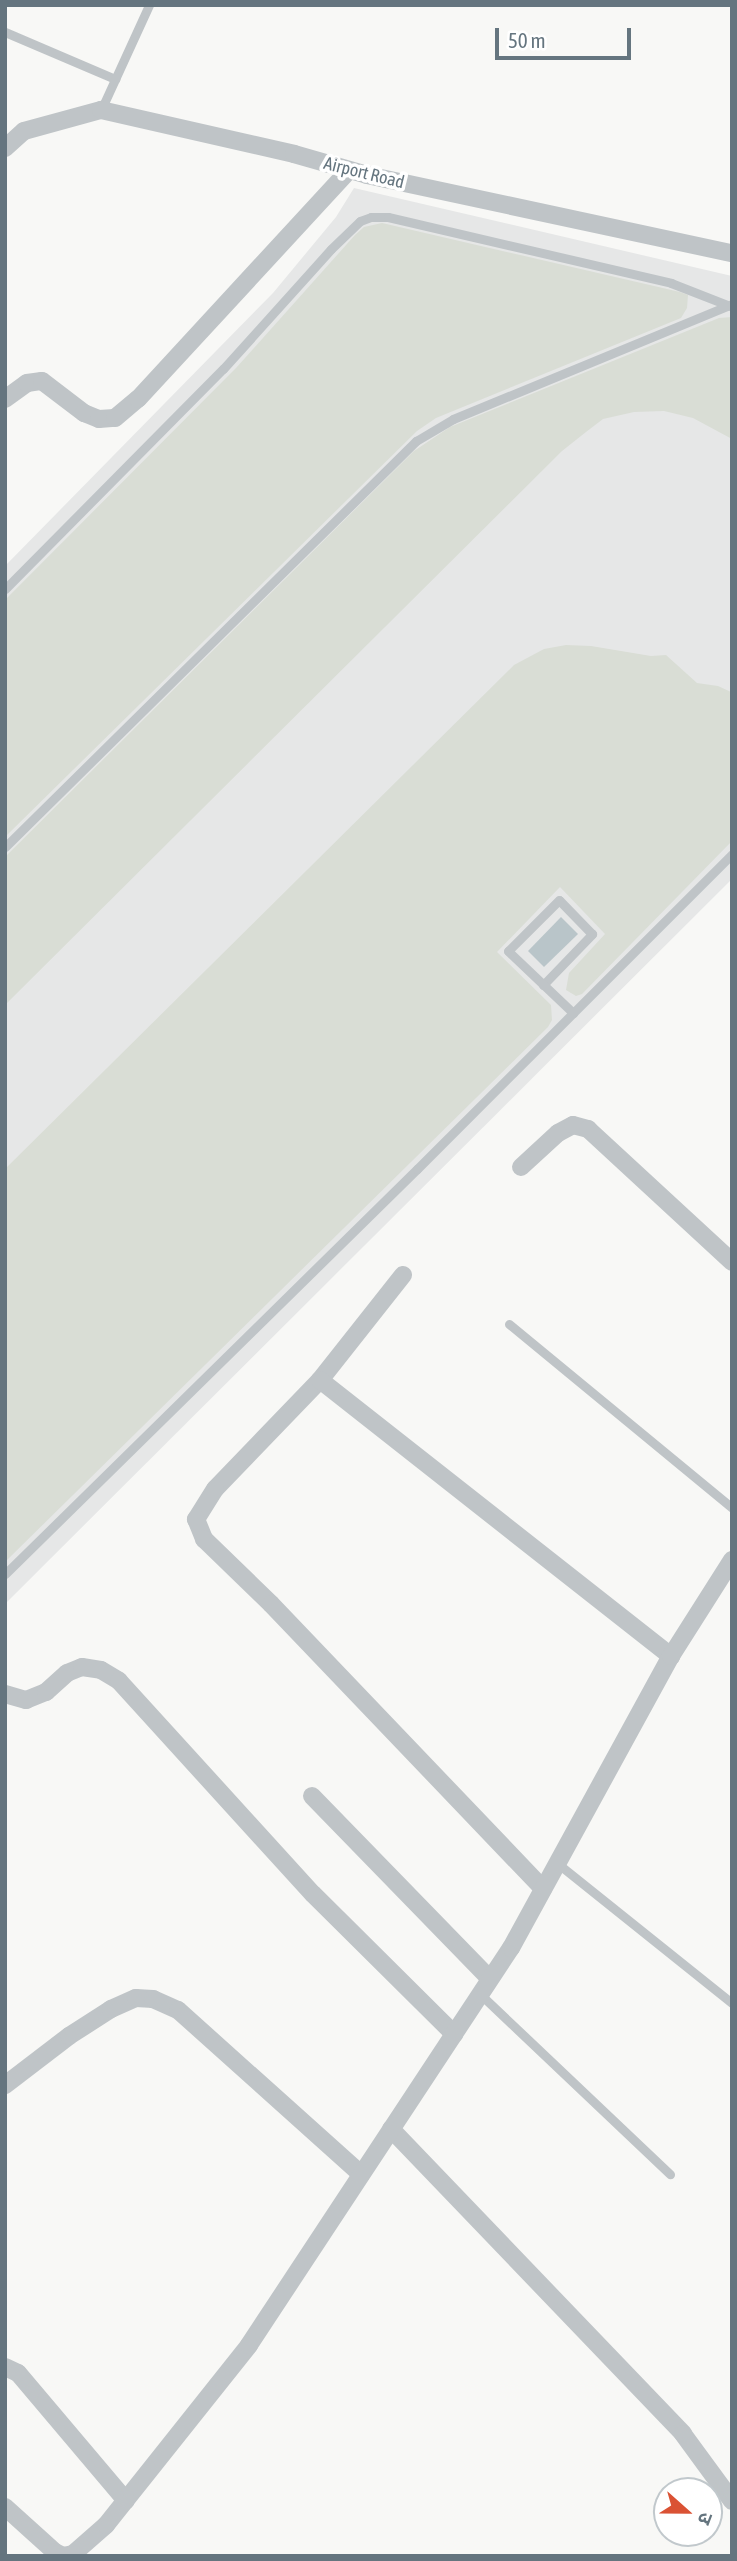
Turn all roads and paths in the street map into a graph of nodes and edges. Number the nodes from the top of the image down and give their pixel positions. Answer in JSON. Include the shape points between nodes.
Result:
{"nodes":[{"id":1,"x":149,"y":5,"type":"edge"},
{"id":2,"x":5,"y":32,"type":"edge"},
{"id":3,"x":115,"y":79,"type":"junction"},
{"id":4,"x":101,"y":110,"type":"junction"},
{"id":5,"x":5,"y":148,"type":"edge"},
{"id":6,"x":349,"y":170,"type":"junction"},
{"id":7,"x":732,"y":253,"type":"edge"},
{"id":8,"x":731,"y":305,"type":"edge"},
{"id":9,"x":5,"y":399,"type":"edge"},
{"id":10,"x":5,"y":589,"type":"edge"},
{"id":11,"x":5,"y":847,"type":"edge"},
{"id":12,"x":732,"y":854,"type":"edge"},
{"id":13,"x":543,"y":985,"type":"junction"},
{"id":14,"x":573,"y":1013,"type":"junction"},
{"id":15,"x":521,"y":1167,"type":"dead end"},
{"id":16,"x":732,"y":1262,"type":"edge"},
{"id":17,"x":403,"y":1275,"type":"dead end"},
{"id":18,"x":509,"y":1324,"type":"dead end"},
{"id":19,"x":320,"y":1380,"type":"junction"},
{"id":20,"x":732,"y":1508,"type":"edge"},
{"id":21,"x":732,"y":1560,"type":"edge"},
{"id":22,"x":5,"y":1574,"type":"edge"},
{"id":23,"x":671,"y":1656,"type":"junction"},
{"id":24,"x":5,"y":1694,"type":"edge"},
{"id":25,"x":312,"y":1796,"type":"dead end"},
{"id":26,"x":557,"y":1863,"type":"junction"},
{"id":27,"x":543,"y":1889,"type":"junction"},
{"id":28,"x":485,"y":1987,"type":"junction"},
{"id":29,"x":732,"y":2003,"type":"edge"},
{"id":30,"x":454,"y":2034,"type":"junction"},
{"id":31,"x":5,"y":2085,"type":"edge"},
{"id":32,"x":391,"y":2129,"type":"junction"},
{"id":33,"x":361,"y":2174,"type":"junction"},
{"id":34,"x":670,"y":2174,"type":"dead end"},
{"id":35,"x":5,"y":2367,"type":"edge"},
{"id":36,"x":126,"y":2501,"type":"junction"},
{"id":37,"x":732,"y":2501,"type":"edge"},
{"id":38,"x":5,"y":2507,"type":"edge"},
{"id":39,"x":53,"y":2554,"type":"edge"}],
"edges":[{"from":1,"to":3,"type":"lane"},
{"from":2,"to":3,"type":"lane"},
{"from":3,"to":4,"type":"lane"},
{"from":4,"to":5,"type":"street","name":"Airport Road","via":[[24,131]]},
{"from":4,"to":6,"type":"street","name":"Airport Road"},
{"from":6,"to":7,"type":"street","name":"Airport Road"},
{"from":6,"to":9,"type":"street","via":[[138,399],[115,418],[99,419],[84,413],[42,381],[27,383]]},
{"from":8,"to":10,"type":"lane","via":[[671,283],[372,216],[360,221],[331,249],[214,379]]},
{"from":8,"to":11,"type":"lane","via":[[453,419],[416,441]]},
{"from":12,"to":14,"type":"lane"},
{"from":13,"to":13,"type":"lane","via":[[508,951],[559,900],[592,934]]},
{"from":13,"to":14,"type":"lane"},
{"from":14,"to":22,"type":"lane"},
{"from":15,"to":16,"type":"street","via":[[558,1133],[573,1125],[588,1129]]},
{"from":17,"to":19,"type":"street"},
{"from":18,"to":20,"type":"lane"},
{"from":19,"to":23,"type":"street"},
{"from":19,"to":27,"type":"street","via":[[202,1505],[196,1519],[204,1539]]},
{"from":21,"to":23,"type":"street"},
{"from":23,"to":26,"type":"street"},
{"from":24,"to":30,"type":"street","via":[[26,1700],[82,1667],[100,1670],[119,1681],[313,1894]]},
{"from":25,"to":28,"type":"street"},
{"from":26,"to":27,"type":"street"},
{"from":26,"to":29,"type":"lane"},
{"from":27,"to":28,"type":"street"},
{"from":28,"to":30,"type":"street"},
{"from":28,"to":34,"type":"lane"},
{"from":30,"to":32,"type":"street"},
{"from":31,"to":33,"type":"street","via":[[111,2009],[136,1998],[153,1999],[178,2010]]},
{"from":32,"to":33,"type":"street"},
{"from":32,"to":37,"type":"street","via":[[683,2434]]},
{"from":33,"to":36,"type":"street","via":[[249,2345]]},
{"from":35,"to":36,"type":"street","via":[[18,2373]]},
{"from":36,"to":39,"type":"street","via":[[73,2554]]},
{"from":38,"to":39,"type":"street"}]}
